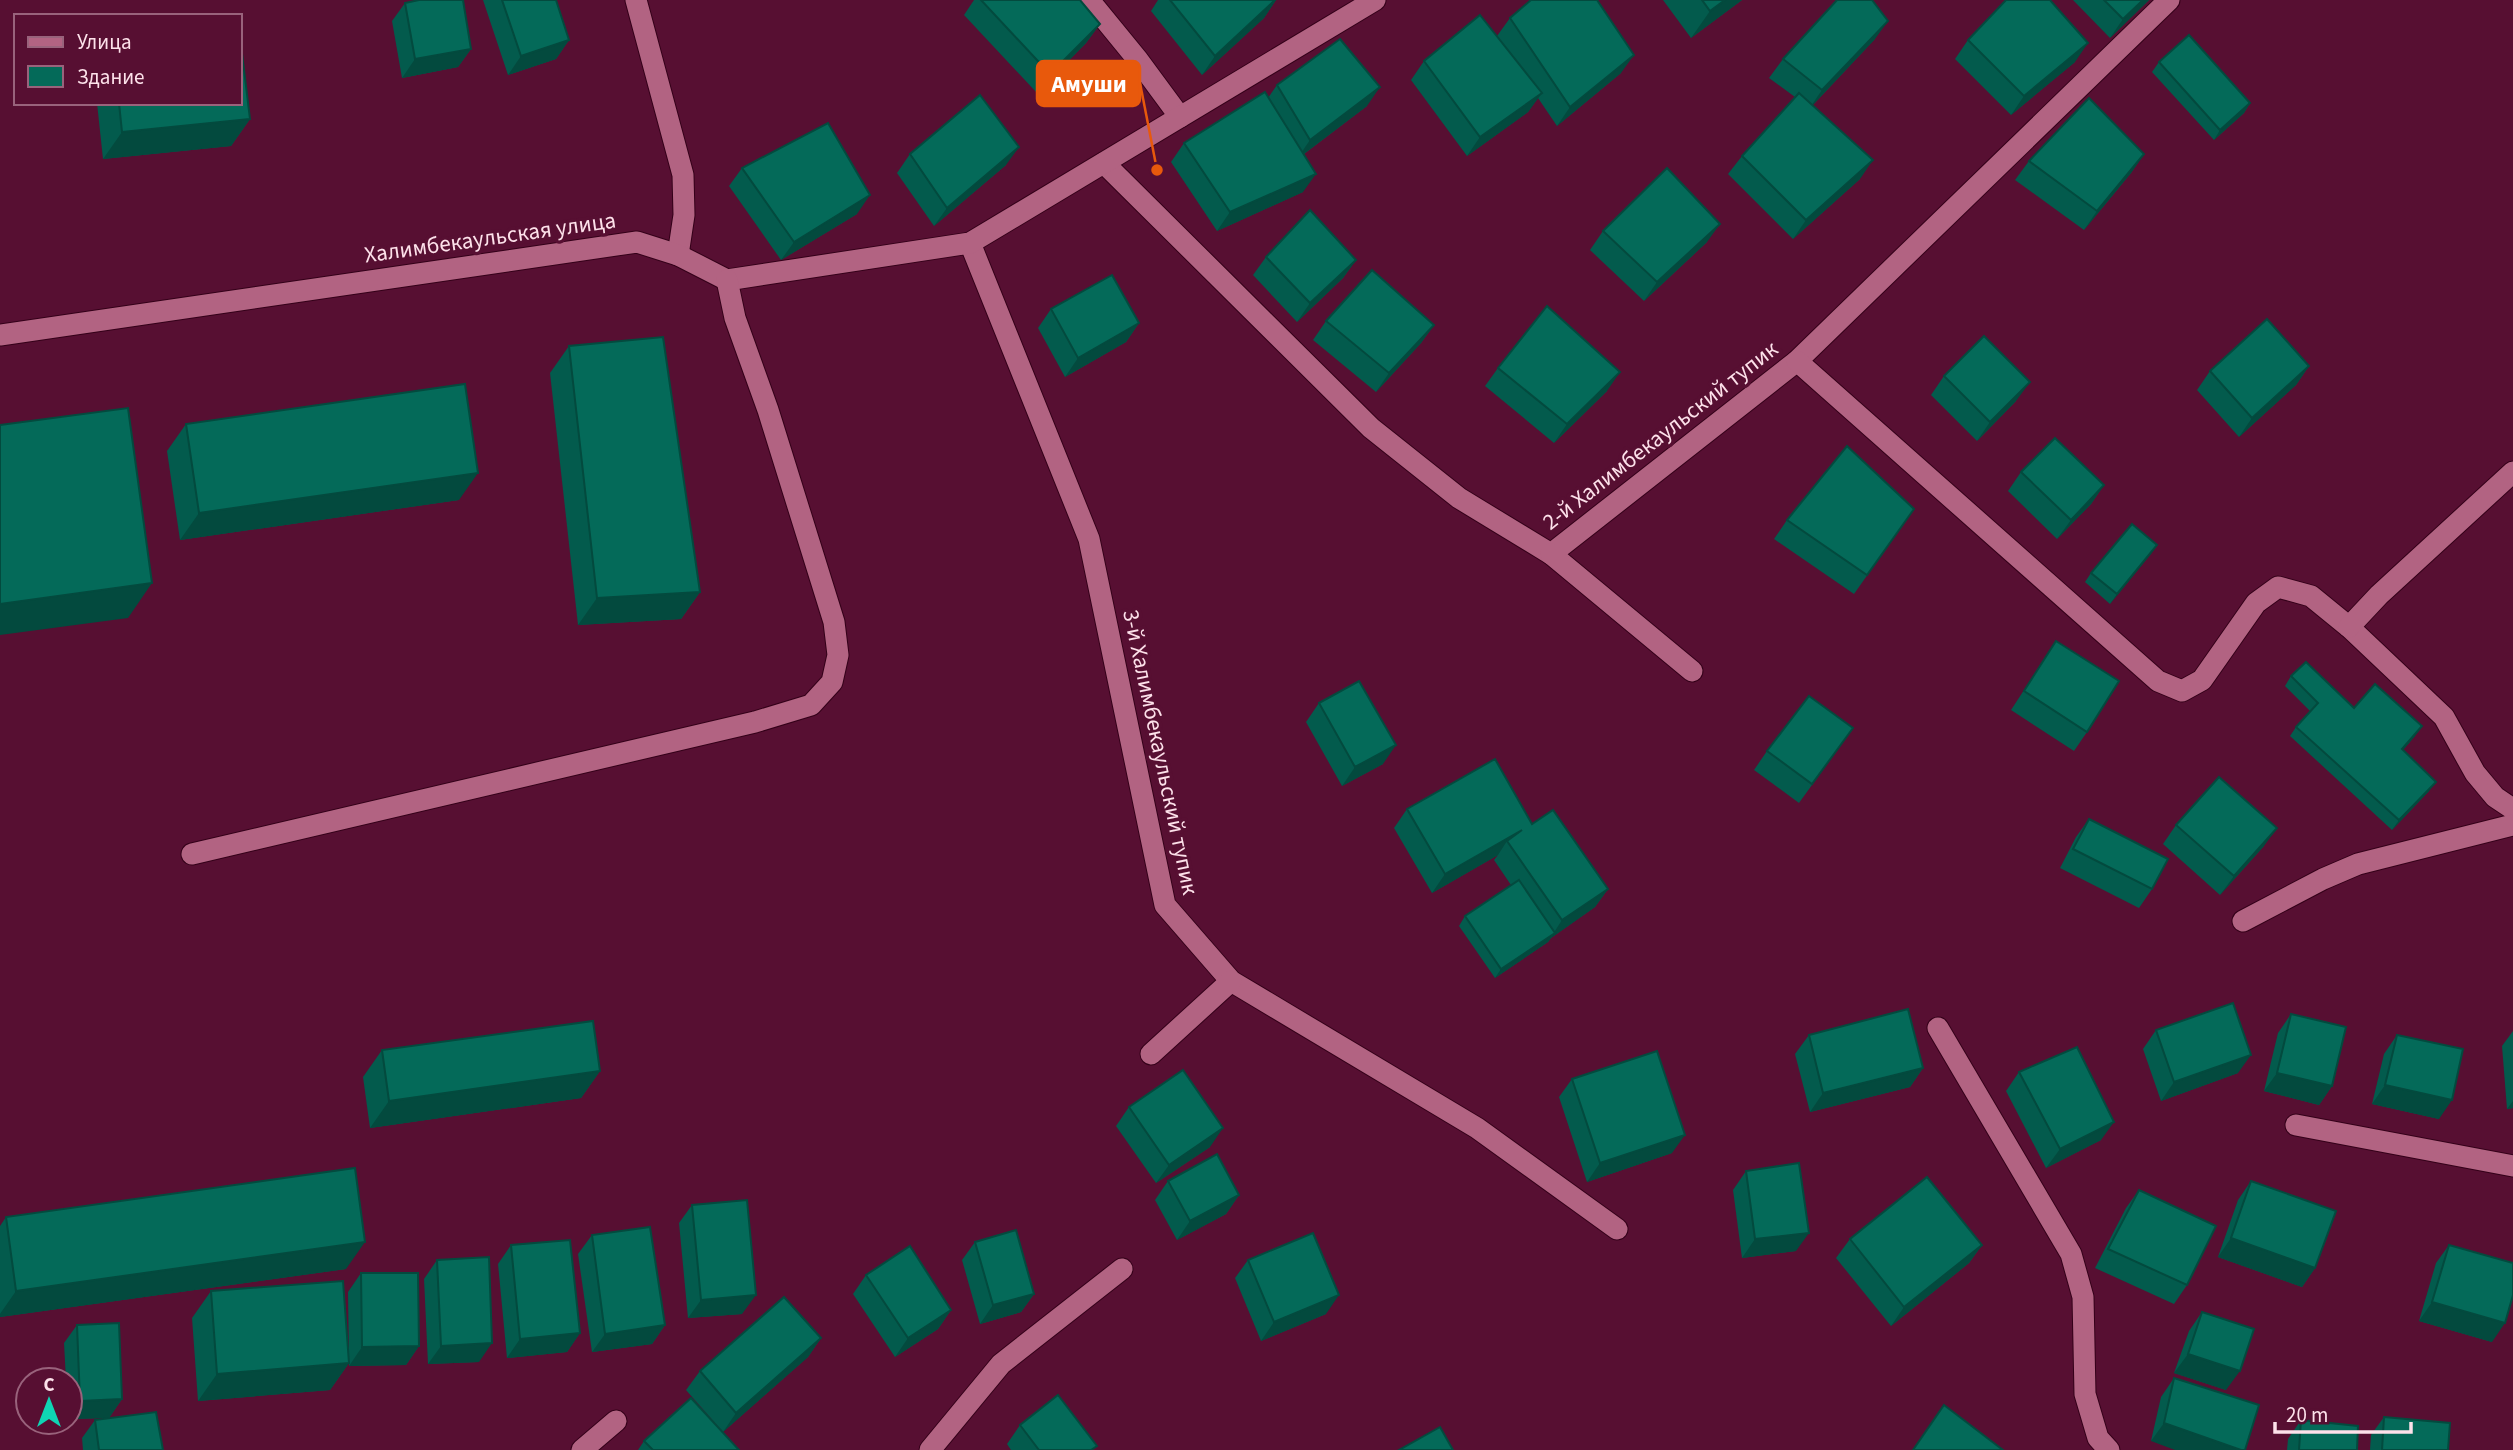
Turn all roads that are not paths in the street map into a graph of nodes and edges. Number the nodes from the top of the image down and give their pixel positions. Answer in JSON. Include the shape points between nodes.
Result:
{"nodes":[{"id":1,"x":636,"y":0,"type":"edge"},
{"id":2,"x":1089,"y":0,"type":"edge"},
{"id":3,"x":1375,"y":0,"type":"edge"},
{"id":4,"x":2169,"y":0,"type":"edge"},
{"id":5,"x":1180,"y":117,"type":"junction"},
{"id":6,"x":1104,"y":163,"type":"junction"},
{"id":7,"x":970,"y":243,"type":"junction"},
{"id":8,"x":678,"y":255,"type":"junction"},
{"id":9,"x":727,"y":280,"type":"junction"},
{"id":10,"x":0,"y":335,"type":"edge"},
{"id":11,"x":1797,"y":361,"type":"junction"},
{"id":12,"x":2513,"y":472,"type":"edge"},
{"id":13,"x":1551,"y":555,"type":"junction"},
{"id":14,"x":2349,"y":627,"type":"junction"},
{"id":15,"x":1692,"y":671,"type":"dead end"},
{"id":16,"x":2513,"y":809,"type":"edge"},
{"id":17,"x":2513,"y":825,"type":"edge"},
{"id":18,"x":192,"y":854,"type":"dead end"},
{"id":19,"x":2242,"y":921,"type":"dead end"},
{"id":20,"x":1231,"y":981,"type":"junction"},
{"id":21,"x":1938,"y":1028,"type":"dead end"},
{"id":22,"x":1151,"y":1054,"type":"dead end"},
{"id":23,"x":2296,"y":1125,"type":"dead end"},
{"id":24,"x":2513,"y":1166,"type":"edge"},
{"id":25,"x":1616,"y":1230,"type":"dead end"},
{"id":26,"x":1122,"y":1269,"type":"dead end"},
{"id":27,"x":616,"y":1421,"type":"dead end"},
{"id":28,"x":2103,"y":1444,"type":"edge"},
{"id":29,"x":582,"y":1450,"type":"edge"},
{"id":30,"x":930,"y":1450,"type":"edge"}],
"edges":[{"from":1,"to":8,"type":"street","via":[[682,175],[684,215]]},
{"from":2,"to":5,"type":"street"},
{"from":3,"to":5,"type":"street"},
{"from":4,"to":11,"type":"street","name":"2-й Халимбекаульский тупик"},
{"from":5,"to":6,"type":"street"},
{"from":6,"to":7,"type":"street"},
{"from":6,"to":13,"type":"street","name":"2-й Халимбекаульский тупик","via":[[1371,428],[1459,498]]},
{"from":7,"to":9,"type":"street"},
{"from":7,"to":20,"type":"street","name":"3-й Халимбекаульский тупик","via":[[1089,539],[1164,905]]},
{"from":8,"to":9,"type":"street","name":"Халимбекаульская улица"},
{"from":8,"to":10,"type":"street","name":"Халимбекаульская улица","via":[[637,242],[602,246]]},
{"from":9,"to":18,"type":"street","via":[[735,318],[834,622],[838,655],[832,682],[811,705]]},
{"from":11,"to":13,"type":"street","name":"2-й Халимбекаульский тупик"},
{"from":11,"to":14,"type":"street","via":[[2158,681],[2182,691],[2202,680],[2256,603],[2278,587],[2311,596]]},
{"from":12,"to":14,"type":"street"},
{"from":13,"to":15,"type":"street"},
{"from":14,"to":16,"type":"street","via":[[2444,717],[2475,773],[2495,797]]},
{"from":17,"to":19,"type":"street","via":[[2358,864]]},
{"from":20,"to":22,"type":"street"},
{"from":20,"to":25,"type":"street","name":"3-й Халимбекаульский тупик","via":[[1478,1128]]},
{"from":21,"to":28,"type":"street","via":[[2071,1254],[2083,1297],[2085,1394]]},
{"from":23,"to":24,"type":"street"},
{"from":26,"to":30,"type":"street","via":[[1000,1364]]},
{"from":27,"to":29,"type":"street"}]}
